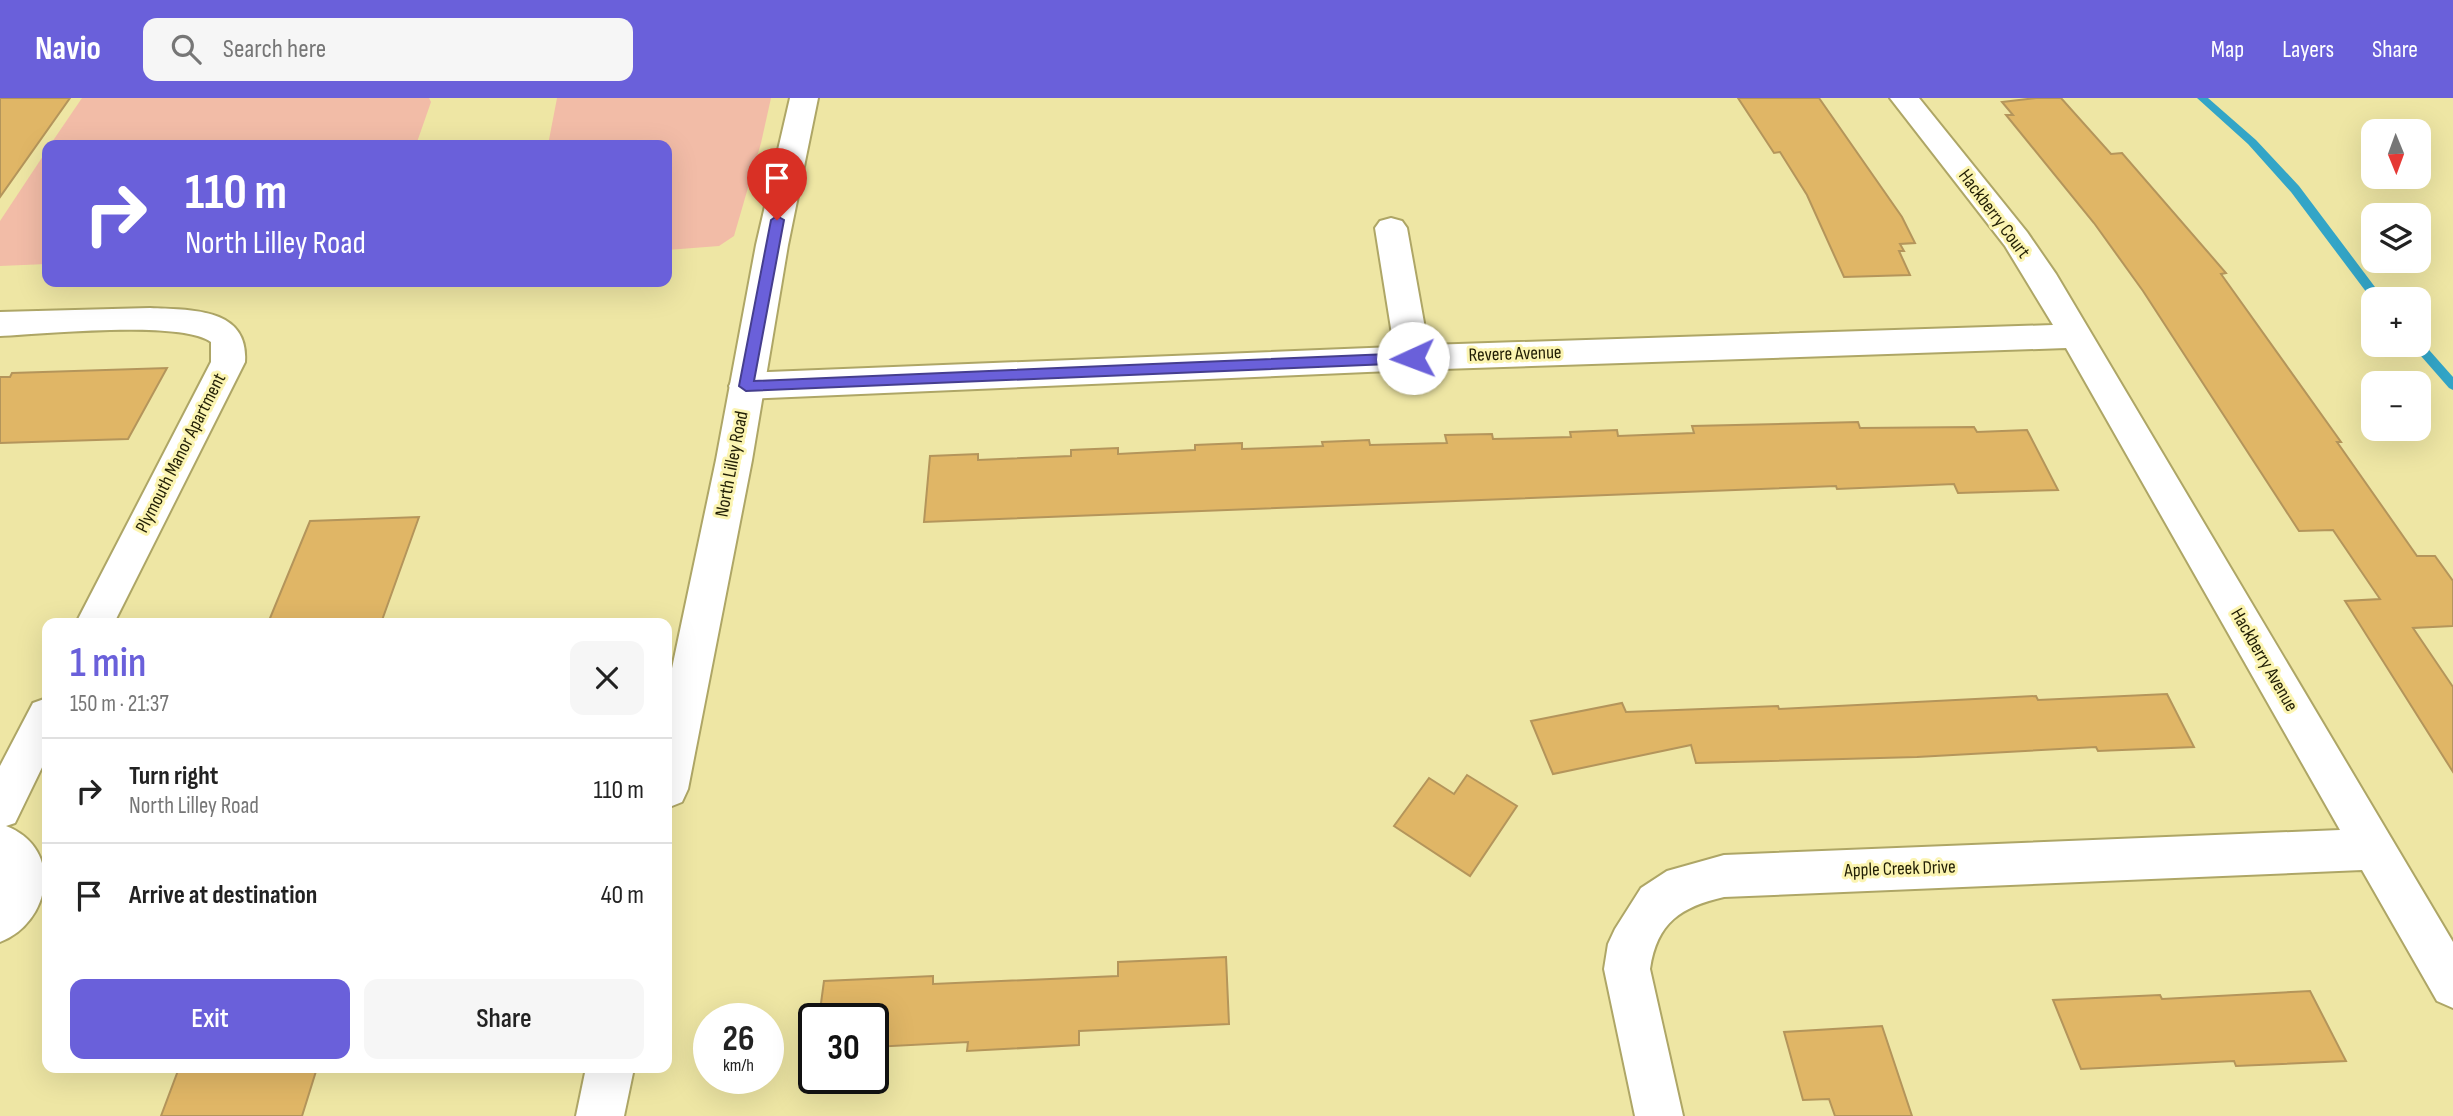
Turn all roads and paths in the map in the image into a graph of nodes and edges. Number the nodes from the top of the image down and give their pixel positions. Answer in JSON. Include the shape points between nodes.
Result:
{"nodes":[{"id":1,"x":804,"y":98,"type":"edge"},
{"id":2,"x":1904,"y":98,"type":"edge"},
{"id":3,"x":1391,"y":229,"type":"dead end"},
{"id":4,"x":0,"y":324,"type":"edge"},
{"id":5,"x":2075,"y":336,"type":"junction"},
{"id":6,"x":1413,"y":358,"type":"junction"},
{"id":7,"x":746,"y":386,"type":"junction"},
{"id":8,"x":98,"y":618,"type":"edge"},
{"id":9,"x":42,"y":726,"type":"edge"},
{"id":10,"x":672,"y":764,"type":"edge"},
{"id":11,"x":0,"y":809,"type":"edge"},
{"id":12,"x":0,"y":844,"type":"edge"},
{"id":13,"x":2374,"y":849,"type":"junction"},
{"id":14,"x":21,"y":906,"type":"edge"},
{"id":15,"x":2453,"y":985,"type":"edge"},
{"id":16,"x":609,"y":1073,"type":"edge"},
{"id":17,"x":600,"y":1116,"type":"edge"},
{"id":18,"x":1659,"y":1116,"type":"edge"}],
"edges":[{"from":1,"to":7,"type":"street","name":"North Lilley Road"},
{"from":2,"to":5,"type":"street","name":"Hackberry Court","via":[[2016,239]]},
{"from":3,"to":6,"type":"street"},
{"from":4,"to":8,"type":"street","name":"Plymouth Manor Apartment","via":[[166,320],[206,325],[223,332],[230,345],[228,362]]},
{"from":5,"to":6,"type":"street","name":"Revere Avenue"},
{"from":5,"to":13,"type":"street","name":"Hackberry Avenue"},
{"from":6,"to":7,"type":"street","name":"Revere Avenue"},
{"from":7,"to":10,"type":"street","name":"North Lilley Road"},
{"from":9,"to":11,"type":"street"},
{"from":12,"to":14,"type":"street","via":[[16,852],[23,865]]},
{"from":13,"to":15,"type":"street","name":"Hackberry Avenue"},
{"from":13,"to":18,"type":"street","name":"Apple Creek Drive","via":[[1724,876],[1683,886],[1657,903],[1638,930],[1627,969]]},
{"from":16,"to":17,"type":"street"}]}
